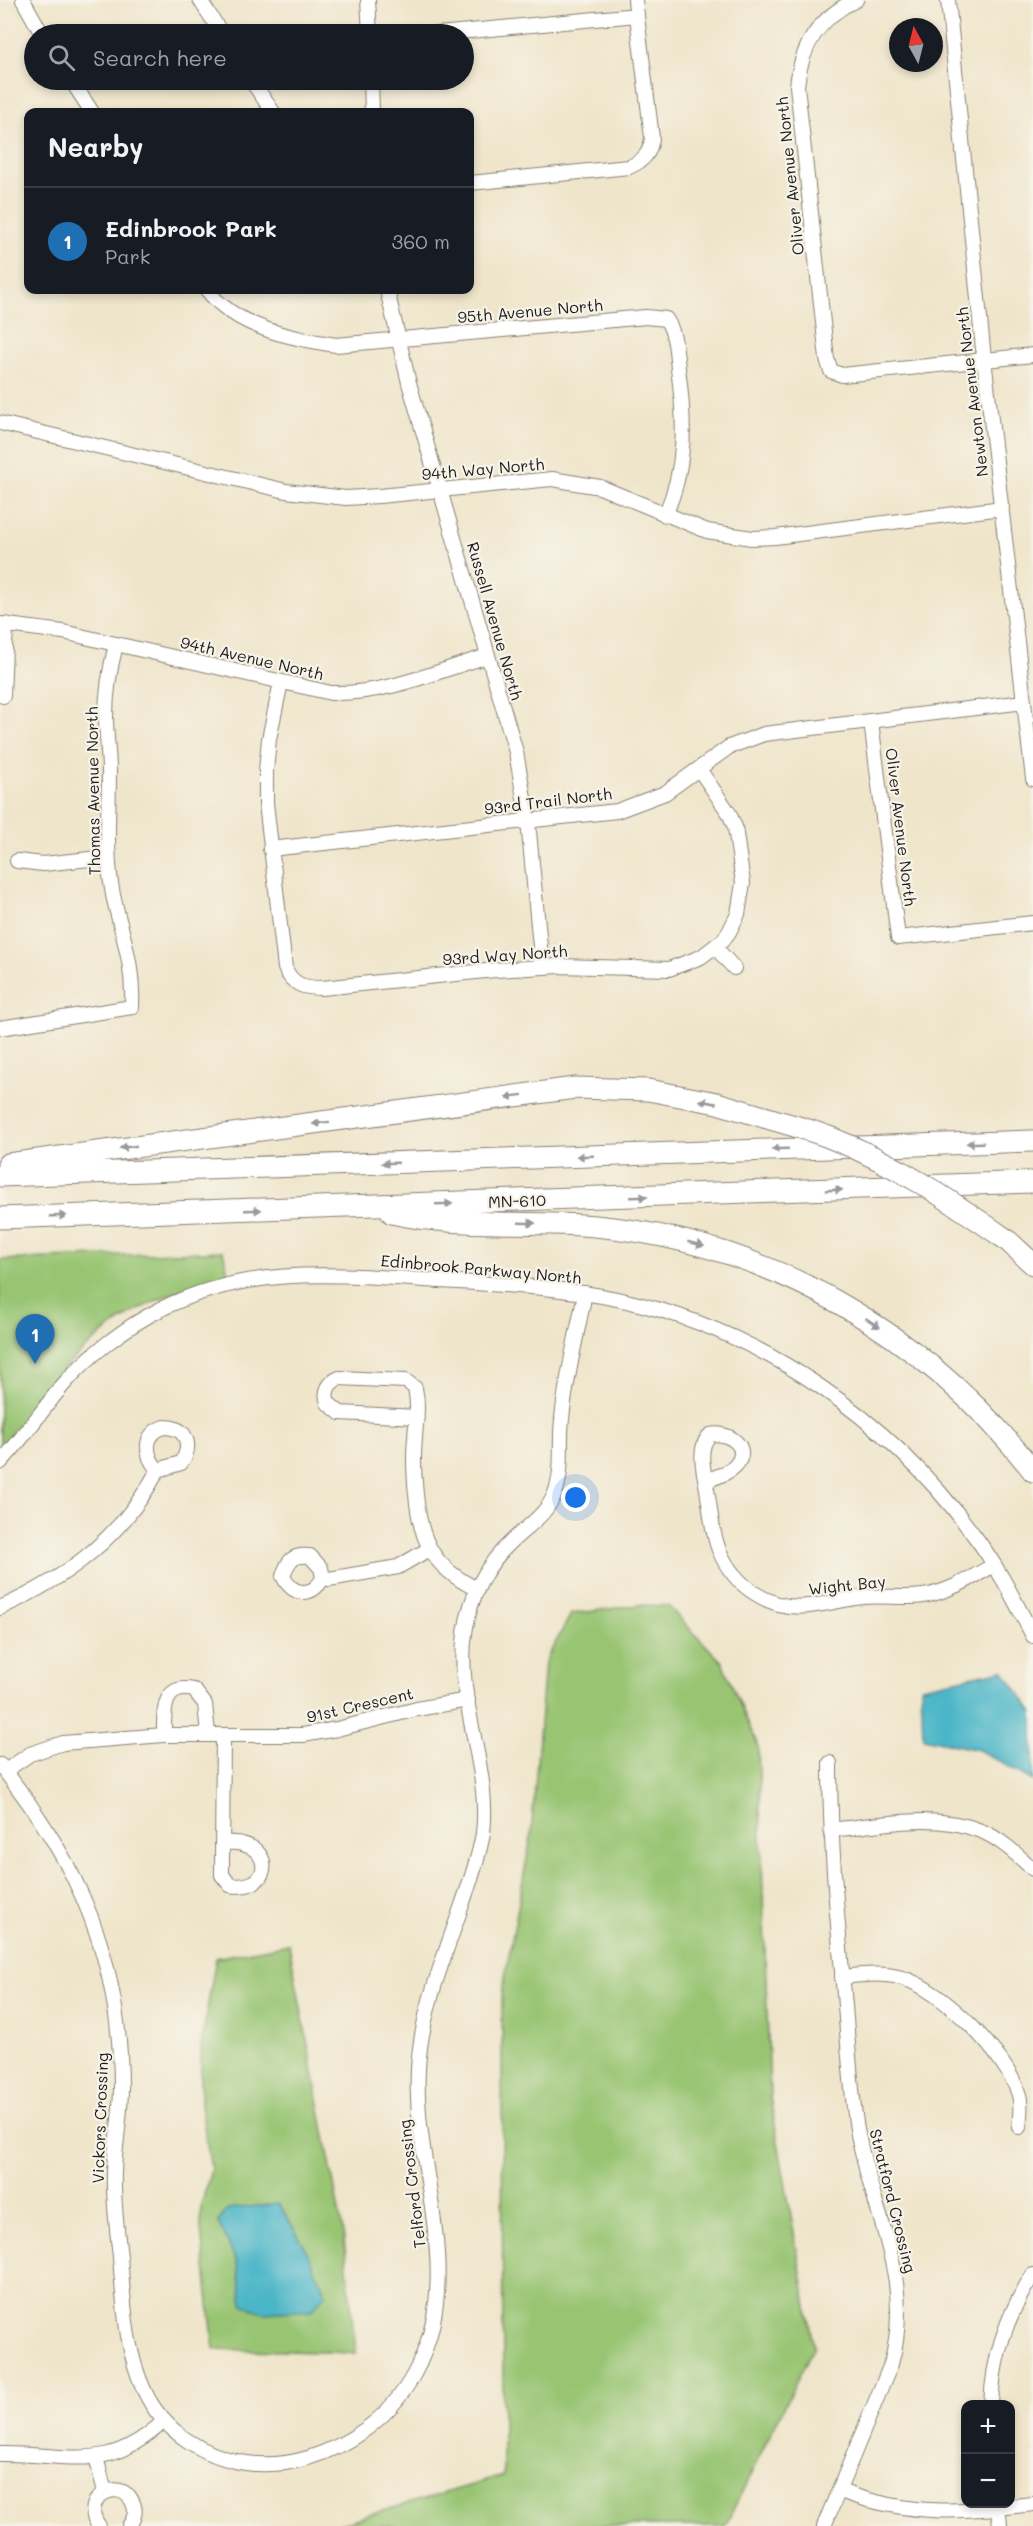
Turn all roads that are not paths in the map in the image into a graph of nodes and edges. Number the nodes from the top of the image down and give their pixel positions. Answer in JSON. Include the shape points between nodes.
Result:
{"nodes":[{"id":1,"x":23,"y":0,"type":"edge"},
{"id":2,"x":200,"y":0,"type":"edge"},
{"id":3,"x":368,"y":0,"type":"edge"},
{"id":4,"x":635,"y":0,"type":"edge"},
{"id":5,"x":856,"y":0,"type":"edge"},
{"id":6,"x":948,"y":0,"type":"edge"},
{"id":7,"x":637,"y":15,"type":"junction"},
{"id":8,"x":36,"y":24,"type":"edge"},
{"id":9,"x":216,"y":24,"type":"edge"},
{"id":10,"x":369,"y":24,"type":"edge"},
{"id":11,"x":474,"y":31,"type":"edge"},
{"id":12,"x":78,"y":90,"type":"edge"},
{"id":13,"x":258,"y":90,"type":"edge"},
{"id":14,"x":371,"y":90,"type":"edge"},
{"id":15,"x":89,"y":108,"type":"edge"},
{"id":16,"x":270,"y":108,"type":"edge"},
{"id":17,"x":372,"y":108,"type":"edge"},
{"id":18,"x":474,"y":183,"type":"edge"},
{"id":19,"x":211,"y":294,"type":"edge"},
{"id":20,"x":388,"y":294,"type":"edge"},
{"id":21,"x":398,"y":340,"type":"junction"},
{"id":22,"x":1033,"y":355,"type":"edge"},
{"id":23,"x":984,"y":359,"type":"junction"},
{"id":24,"x":0,"y":423,"type":"edge"},
{"id":25,"x":440,"y":489,"type":"junction"},
{"id":26,"x":1002,"y":508,"type":"junction"},
{"id":27,"x":665,"y":515,"type":"junction"},
{"id":28,"x":3,"y":624,"type":"edge"},
{"id":29,"x":116,"y":644,"type":"junction"},
{"id":30,"x":489,"y":656,"type":"junction"},
{"id":31,"x":280,"y":682,"type":"junction"},
{"id":32,"x":3,"y":696,"type":"dead end"},
{"id":33,"x":1024,"y":702,"type":"junction"},
{"id":34,"x":872,"y":720,"type":"junction"},
{"id":35,"x":699,"y":769,"type":"junction"},
{"id":36,"x":1033,"y":779,"type":"edge"},
{"id":37,"x":528,"y":821,"type":"junction"},
{"id":38,"x":270,"y":849,"type":"junction"},
{"id":39,"x":108,"y":857,"type":"junction"},
{"id":40,"x":17,"y":861,"type":"dead end"},
{"id":41,"x":1033,"y":923,"type":"edge"},
{"id":42,"x":715,"y":947,"type":"junction"},
{"id":43,"x":542,"y":967,"type":"junction"},
{"id":44,"x":734,"y":968,"type":"dead end"},
{"id":45,"x":0,"y":1028,"type":"edge"},
{"id":46,"x":1033,"y":1140,"type":"edge"},
{"id":47,"x":0,"y":1164,"type":"edge"},
{"id":48,"x":0,"y":1176,"type":"edge"},
{"id":49,"x":1033,"y":1182,"type":"edge"},
{"id":50,"x":365,"y":1207,"type":"junction"},
{"id":51,"x":0,"y":1218,"type":"edge"},
{"id":52,"x":1033,"y":1264,"type":"edge"},
{"id":53,"x":585,"y":1293,"type":"junction"},
{"id":54,"x":417,"y":1417,"type":"junction"},
{"id":55,"x":0,"y":1463,"type":"edge"},
{"id":56,"x":158,"y":1470,"type":"dead end"},
{"id":57,"x":1033,"y":1471,"type":"edge"},
{"id":58,"x":706,"y":1481,"type":"dead end"},
{"id":59,"x":429,"y":1549,"type":"junction"},
{"id":60,"x":994,"y":1565,"type":"junction"},
{"id":61,"x":323,"y":1578,"type":"dead end"},
{"id":62,"x":477,"y":1589,"type":"junction"},
{"id":63,"x":0,"y":1608,"type":"edge"},
{"id":64,"x":1033,"y":1636,"type":"edge"},
{"id":65,"x":468,"y":1700,"type":"junction"},
{"id":66,"x":208,"y":1734,"type":"junction"},
{"id":67,"x":164,"y":1735,"type":"junction"},
{"id":68,"x":223,"y":1735,"type":"junction"},
{"id":69,"x":830,"y":1763,"type":"dead end"},
{"id":70,"x":2,"y":1768,"type":"edge"},
{"id":71,"x":831,"y":1830,"type":"junction"},
{"id":72,"x":222,"y":1843,"type":"dead end"},
{"id":73,"x":1033,"y":1869,"type":"edge"},
{"id":74,"x":842,"y":1977,"type":"junction"},
{"id":75,"x":1019,"y":2127,"type":"dead end"},
{"id":76,"x":1033,"y":2275,"type":"edge"},
{"id":77,"x":992,"y":2400,"type":"edge"},
{"id":78,"x":164,"y":2421,"type":"junction"},
{"id":79,"x":0,"y":2454,"type":"edge"},
{"id":80,"x":96,"y":2457,"type":"junction"},
{"id":81,"x":840,"y":2490,"type":"junction"},
{"id":82,"x":105,"y":2492,"type":"junction"},
{"id":83,"x":1033,"y":2504,"type":"edge"},
{"id":84,"x":1015,"y":2505,"type":"edge"},
{"id":85,"x":984,"y":2508,"type":"edge"},
{"id":86,"x":998,"y":2508,"type":"edge"},
{"id":87,"x":99,"y":2526,"type":"edge"},
{"id":88,"x":129,"y":2526,"type":"edge"},
{"id":89,"x":824,"y":2526,"type":"edge"},
{"id":90,"x":1000,"y":2526,"type":"edge"}],
"edges":[{"from":1,"to":8,"type":"street"},
{"from":2,"to":9,"type":"street"},
{"from":3,"to":10,"type":"street"},
{"from":4,"to":7,"type":"street"},
{"from":5,"to":23,"type":"street","name":"Oliver Avenue North","via":[[829,16],[815,30],[799,64],[796,86],[831,372],[842,375]]},
{"from":6,"to":23,"type":"street","name":"Newton Avenue North"},
{"from":7,"to":11,"type":"street"},
{"from":7,"to":18,"type":"street","via":[[652,138],[646,157],[629,167]]},
{"from":12,"to":15,"type":"street"},
{"from":13,"to":16,"type":"street"},
{"from":14,"to":17,"type":"street"},
{"from":19,"to":21,"type":"street","via":[[247,322],[315,342],[336,345]]},
{"from":20,"to":21,"type":"street","name":"Russell Avenue North"},
{"from":21,"to":25,"type":"street","name":"Russell Avenue North"},
{"from":21,"to":27,"type":"street","name":"95th Avenue North","via":[[646,317],[666,319],[675,339],[684,428],[678,478]]},
{"from":22,"to":23,"type":"street"},
{"from":23,"to":26,"type":"street","name":"Newton Avenue North"},
{"from":24,"to":25,"type":"street","name":"94th Way North","via":[[314,496],[379,496]]},
{"from":25,"to":27,"type":"street","name":"94th Way North","via":[[529,480],[577,482],[600,487]]},
{"from":25,"to":30,"type":"street","name":"Russell Avenue North"},
{"from":26,"to":27,"type":"street","name":"94th Way North","via":[[752,538],[707,531]]},
{"from":26,"to":33,"type":"street","name":"Newton Avenue North"},
{"from":28,"to":29,"type":"street","name":"94th Avenue North"},
{"from":28,"to":32,"type":"street","name":"94th Avenue North"},
{"from":29,"to":31,"type":"street","name":"94th Avenue North"},
{"from":29,"to":39,"type":"street","name":"Thomas Avenue North","via":[[106,717]]},
{"from":30,"to":31,"type":"street","name":"94th Avenue North","via":[[365,692],[331,693]]},
{"from":30,"to":37,"type":"street","name":"Russell Avenue North","via":[[516,752]]},
{"from":31,"to":38,"type":"street","via":[[266,771]]},
{"from":33,"to":34,"type":"street","name":"93rd Trail North"},
{"from":33,"to":36,"type":"street","name":"Newton Avenue North"},
{"from":34,"to":35,"type":"street","name":"93rd Trail North","via":[[764,734],[729,747]]},
{"from":34,"to":41,"type":"street","name":"Oliver Avenue North","via":[[898,938]]},
{"from":35,"to":37,"type":"street","name":"93rd Trail North","via":[[665,792],[617,810]]},
{"from":35,"to":42,"type":"street","via":[[735,827],[742,883],[738,914]]},
{"from":37,"to":38,"type":"street","name":"93rd Trail North"},
{"from":37,"to":43,"type":"street","name":"Russell Avenue North"},
{"from":38,"to":43,"type":"street","name":"93rd Way North","via":[[283,958],[293,982],[304,987]]},
{"from":39,"to":40,"type":"street","via":[[43,864]]},
{"from":39,"to":45,"type":"street","name":"Thomas Avenue North","via":[[129,952],[132,1007]]},
{"from":42,"to":43,"type":"street","name":"93rd Way North","via":[[669,969]]},
{"from":42,"to":44,"type":"street"},
{"from":46,"to":48,"type":"highway","one_way":true},
{"from":52,"to":47,"type":"highway","one_way":true,"bridge":true,"via":[[1007,1240],[949,1199],[882,1161],[829,1137],[717,1103],[648,1090],[575,1088]]},
{"from":50,"to":49,"type":"highway","name":"MN-610","one_way":true},
{"from":51,"to":50,"type":"highway","name":"MN-610","one_way":true},
{"from":50,"to":57,"type":"highway","one_way":true,"via":[[422,1220],[631,1230],[692,1243],[760,1265],[826,1295],[915,1352],[997,1427]]},
{"from":53,"to":55,"type":"street","name":"Edinbrook Parkway North","via":[[324,1274],[271,1276],[210,1289],[158,1310],[108,1344],[66,1382]]},
{"from":53,"to":60,"type":"street","name":"Edinbrook Parkway North","via":[[657,1310],[713,1330],[828,1391],[879,1431],[924,1475],[975,1535]]},
{"from":53,"to":62,"type":"street","name":"Telford Crossing","via":[[562,1413],[558,1488],[545,1510],[503,1549]]},
{"from":54,"to":54,"type":"street","via":[[340,1413],[328,1403],[327,1389],[339,1378],[406,1381],[415,1388]]},
{"from":54,"to":59,"type":"street","via":[[414,1472],[418,1517]]},
{"from":56,"to":63,"type":"street","via":[[133,1509],[86,1558],[58,1578]]},
{"from":58,"to":60,"type":"street","name":"Wight Bay","via":[[713,1530],[726,1566],[738,1581],[771,1601],[808,1606],[850,1598],[922,1596],[947,1590]]},
{"from":59,"to":61,"type":"street","via":[[398,1567]]},
{"from":59,"to":62,"type":"street","via":[[454,1576]]},
{"from":60,"to":64,"type":"street","name":"Edinbrook Parkway North"},
{"from":62,"to":65,"type":"street","name":"Telford Crossing","via":[[464,1640]]},
{"from":65,"to":68,"type":"street","name":"91st Crescent","via":[[303,1735]]},
{"from":65,"to":78,"type":"street","name":"Telford Crossing","via":[[483,1800],[483,1828],[479,1856],[437,1978],[418,2071],[438,2288],[431,2333],[422,2358],[405,2389],[375,2422],[329,2451],[305,2459],[278,2464],[229,2460],[184,2438]]},
{"from":66,"to":67,"type":"street","name":"91st Crescent"},
{"from":66,"to":67,"type":"street","via":[[205,1704],[194,1690],[185,1688],[175,1690],[165,1704]]},
{"from":66,"to":68,"type":"street","name":"91st Crescent"},
{"from":67,"to":70,"type":"street","name":"91st Crescent","via":[[63,1743]]},
{"from":68,"to":72,"type":"street"},
{"from":69,"to":71,"type":"street","name":"Stratford Crossing"},
{"from":70,"to":78,"type":"street","name":"Vickors Crossing","via":[[50,1833],[72,1872],[105,1958],[120,2048],[114,2194],[128,2340],[142,2385]]},
{"from":71,"to":73,"type":"street","via":[[915,1821],[954,1823],[996,1839]]},
{"from":71,"to":74,"type":"street","name":"Stratford Crossing"},
{"from":74,"to":75,"type":"street","via":[[886,1975],[931,1991],[983,2038],[1007,2069],[1019,2097]]},
{"from":74,"to":81,"type":"street","name":"Stratford Crossing","via":[[857,2130],[896,2272],[899,2309],[891,2364]]},
{"from":76,"to":77,"type":"street","via":[[1001,2342]]},
{"from":78,"to":80,"type":"street","via":[[126,2449]]},
{"from":79,"to":80,"type":"street"},
{"from":80,"to":82,"type":"street"},
{"from":81,"to":85,"type":"street","via":[[915,2511]]},
{"from":81,"to":89,"type":"street","name":"Stratford Crossing"},
{"from":82,"to":87,"type":"street","via":[[93,2508]]},
{"from":82,"to":88,"type":"street","via":[[118,2491],[129,2496],[135,2514]]},
{"from":83,"to":84,"type":"street"},
{"from":86,"to":90,"type":"street"}]}
